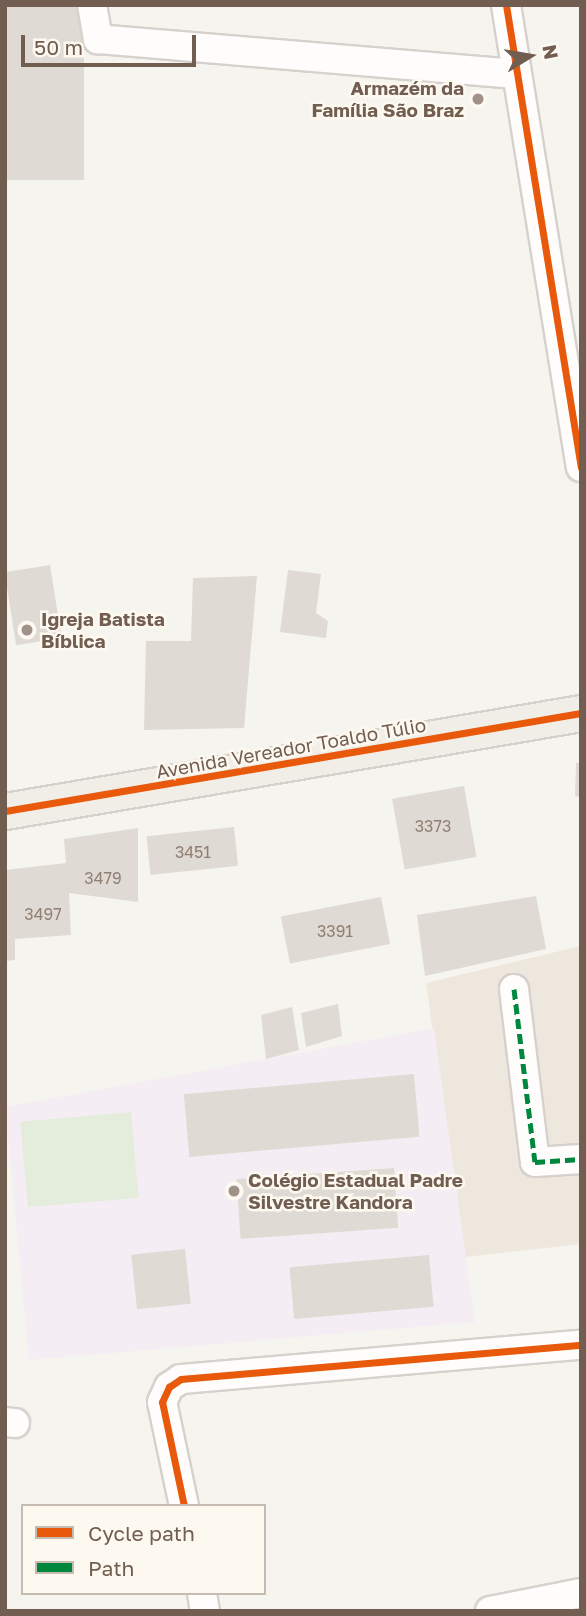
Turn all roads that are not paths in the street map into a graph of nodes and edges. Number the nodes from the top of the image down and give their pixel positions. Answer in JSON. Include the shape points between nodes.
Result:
{"nodes":[{"id":1,"x":93,"y":5,"type":"edge"},
{"id":2,"x":506,"y":5,"type":"edge"},
{"id":3,"x":517,"y":74,"type":"junction"},
{"id":4,"x":573,"y":369,"type":"edge"},
{"id":5,"x":581,"y":467,"type":"edge"},
{"id":6,"x":581,"y":713,"type":"edge"},
{"id":7,"x":5,"y":811,"type":"edge"},
{"id":8,"x":514,"y":989,"type":"dead end"},
{"id":9,"x":581,"y":1159,"type":"edge"},
{"id":10,"x":581,"y":1345,"type":"edge"},
{"id":11,"x":184,"y":1504,"type":"edge"},
{"id":12,"x":581,"y":1593,"type":"edge"},
{"id":13,"x":491,"y":1611,"type":"edge"}],
"edges":[{"from":1,"to":3,"type":"street","via":[[98,39]]},
{"from":2,"to":3,"type":"street"},
{"from":3,"to":4,"type":"street"},
{"from":4,"to":5,"type":"street"},
{"from":6,"to":7,"type":"main road","name":"Avenida Vereador Toaldo Túlio"},
{"from":8,"to":9,"type":"street","via":[[535,1162]]},
{"from":10,"to":11,"type":"street","via":[[181,1379],[169,1387],[162,1402]]},
{"from":12,"to":13,"type":"street"}]}
